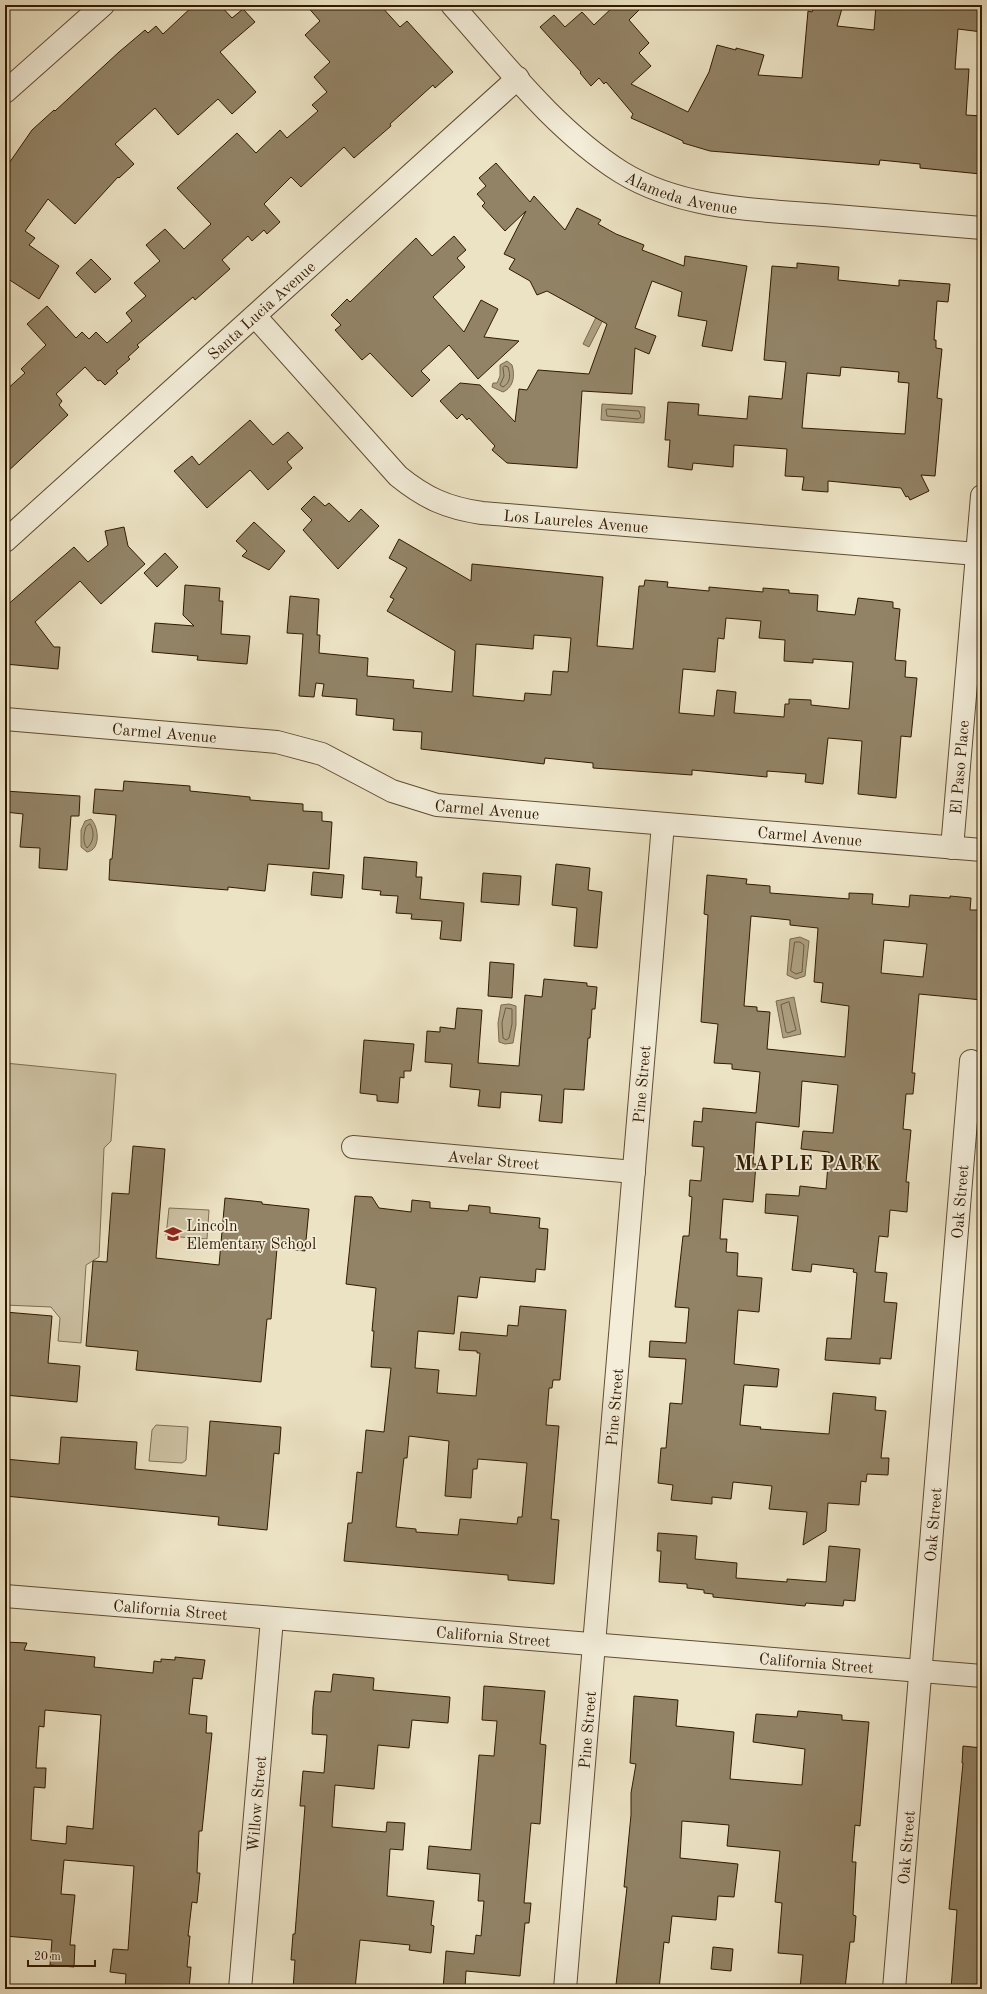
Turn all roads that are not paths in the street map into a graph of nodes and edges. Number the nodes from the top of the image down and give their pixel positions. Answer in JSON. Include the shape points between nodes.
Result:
{"nodes":[{"id":1,"x":103,"y":5,"type":"edge"},
{"id":2,"x":452,"y":5,"type":"edge"},
{"id":3,"x":518,"y":78,"type":"junction"},
{"id":4,"x":5,"y":92,"type":"edge"},
{"id":5,"x":982,"y":228,"type":"edge"},
{"id":6,"x":255,"y":316,"type":"junction"},
{"id":7,"x":982,"y":496,"type":"edge"},
{"id":8,"x":5,"y":541,"type":"edge"},
{"id":9,"x":977,"y":554,"type":"junction"},
{"id":10,"x":5,"y":719,"type":"edge"},
{"id":11,"x":663,"y":824,"type":"junction"},
{"id":12,"x":952,"y":848,"type":"junction"},
{"id":13,"x":982,"y":850,"type":"edge"},
{"id":14,"x":971,"y":1061,"type":"dead end"},
{"id":15,"x":353,"y":1147,"type":"dead end"},
{"id":16,"x":634,"y":1172,"type":"junction"},
{"id":17,"x":5,"y":1596,"type":"edge"},
{"id":18,"x":272,"y":1619,"type":"junction"},
{"id":19,"x":594,"y":1646,"type":"junction"},
{"id":20,"x":921,"y":1671,"type":"junction"},
{"id":21,"x":982,"y":1676,"type":"edge"},
{"id":22,"x":240,"y":1989,"type":"edge"},
{"id":23,"x":565,"y":1989,"type":"edge"},
{"id":24,"x":894,"y":1989,"type":"edge"}],
"edges":[{"from":1,"to":4,"type":"street"},
{"from":2,"to":3,"type":"street","name":"Alameda Avenue"},
{"from":3,"to":5,"type":"street","name":"Alameda Avenue","via":[[564,128],[594,153],[621,172],[676,197],[736,207]]},
{"from":3,"to":6,"type":"street","name":"Santa Lucia Avenue"},
{"from":6,"to":8,"type":"street","name":"Santa Lucia Avenue"},
{"from":6,"to":9,"type":"street","name":"Los Laureles Avenue","via":[[398,476],[423,494],[460,510]]},
{"from":7,"to":9,"type":"street","name":"El Paso Place"},
{"from":9,"to":12,"type":"street","name":"El Paso Place"},
{"from":10,"to":11,"type":"street","name":"Carmel Avenue","via":[[277,742],[322,754],[392,791],[437,805]]},
{"from":11,"to":12,"type":"street","name":"Carmel Avenue"},
{"from":11,"to":16,"type":"street","name":"Pine Street"},
{"from":12,"to":13,"type":"street","name":"Carmel Avenue"},
{"from":14,"to":20,"type":"street","name":"Oak Street"},
{"from":15,"to":16,"type":"street","name":"Avelar Street"},
{"from":16,"to":19,"type":"street","name":"Pine Street"},
{"from":17,"to":18,"type":"street","name":"California Street"},
{"from":18,"to":19,"type":"street","name":"California Street"},
{"from":18,"to":22,"type":"street","name":"Willow Street"},
{"from":19,"to":20,"type":"street","name":"California Street"},
{"from":19,"to":23,"type":"street","name":"Pine Street"},
{"from":20,"to":21,"type":"street","name":"California Street"},
{"from":20,"to":24,"type":"street","name":"Oak Street"}]}
